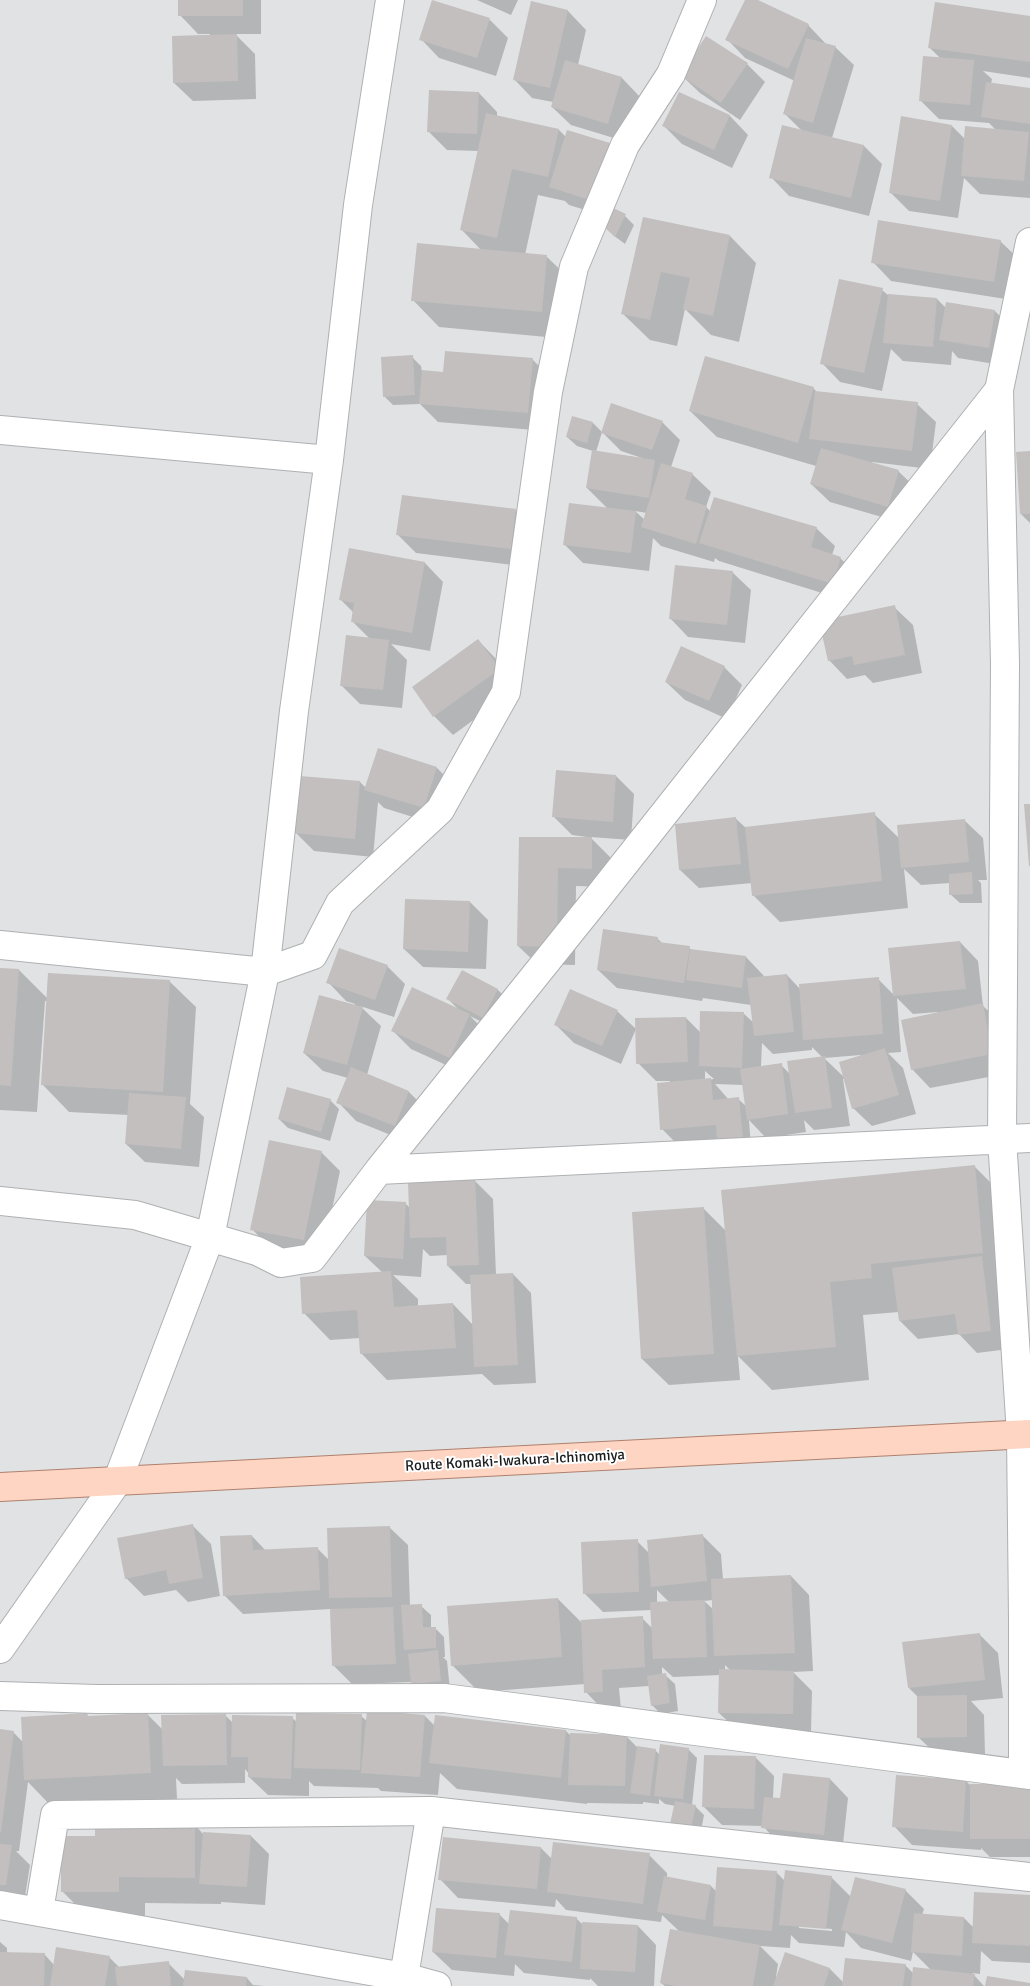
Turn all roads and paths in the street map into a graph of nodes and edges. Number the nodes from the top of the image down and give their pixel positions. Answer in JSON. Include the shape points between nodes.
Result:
{"nodes":[{"id":1,"x":390,"y":0,"type":"edge"},
{"id":2,"x":702,"y":0,"type":"edge"},
{"id":3,"x":1030,"y":242,"type":"edge"},
{"id":4,"x":999,"y":390,"type":"junction"},
{"id":5,"x":0,"y":430,"type":"edge"},
{"id":6,"x":329,"y":460,"type":"junction"},
{"id":7,"x":0,"y":945,"type":"edge"},
{"id":8,"x":264,"y":972,"type":"junction"},
{"id":9,"x":1030,"y":1138,"type":"edge"},
{"id":10,"x":1002,"y":1139,"type":"junction"},
{"id":11,"x":379,"y":1170,"type":"junction"},
{"id":12,"x":0,"y":1201,"type":"edge"},
{"id":13,"x":210,"y":1237,"type":"junction"},
{"id":14,"x":1025,"y":1434,"type":"edge"},
{"id":15,"x":117,"y":1482,"type":"junction"},
{"id":16,"x":0,"y":1487,"type":"edge"},
{"id":17,"x":1027,"y":1619,"type":"edge"},
{"id":18,"x":0,"y":1649,"type":"edge"},
{"id":19,"x":0,"y":1696,"type":"edge"},
{"id":20,"x":1026,"y":1775,"type":"edge"},
{"id":21,"x":431,"y":1812,"type":"junction"},
{"id":22,"x":1030,"y":1877,"type":"edge"},
{"id":23,"x":0,"y":1905,"type":"edge"},
{"id":24,"x":39,"y":1911,"type":"junction"},
{"id":25,"x":404,"y":1977,"type":"junction"},
{"id":26,"x":436,"y":1986,"type":"edge"}],
"edges":[{"from":1,"to":6,"type":"street","via":[[358,205]]},
{"from":2,"to":8,"type":"street","via":[[670,74],[624,145],[574,267],[548,392],[506,692],[440,810],[340,903],[314,955]]},
{"from":3,"to":4,"type":"street"},
{"from":4,"to":10,"type":"street","via":[[1005,664]]},
{"from":4,"to":11,"type":"street"},
{"from":5,"to":6,"type":"street"},
{"from":6,"to":8,"type":"street","via":[[294,711]]},
{"from":7,"to":8,"type":"street"},
{"from":8,"to":13,"type":"street"},
{"from":9,"to":10,"type":"street"},
{"from":10,"to":11,"type":"street"},
{"from":10,"to":14,"type":"street"},
{"from":11,"to":13,"type":"street","via":[[312,1258],[281,1263],[257,1251]]},
{"from":12,"to":13,"type":"street","via":[[134,1215]]},
{"from":13,"to":15,"type":"street"},
{"from":14,"to":15,"type":"main road","name":"Route Komaki-Iwakura-Ichinomiya"},
{"from":14,"to":17,"type":"street"},
{"from":15,"to":16,"type":"main road","name":"Route Komaki-Iwakura-Ichinomiya"},
{"from":15,"to":18,"type":"street"},
{"from":17,"to":20,"type":"street"},
{"from":19,"to":20,"type":"street","via":[[97,1699],[444,1698]]},
{"from":21,"to":22,"type":"street"},
{"from":21,"to":24,"type":"street","via":[[55,1815]]},
{"from":21,"to":25,"type":"street"},
{"from":23,"to":24,"type":"street"},
{"from":24,"to":25,"type":"street"},
{"from":25,"to":26,"type":"street"}]}
